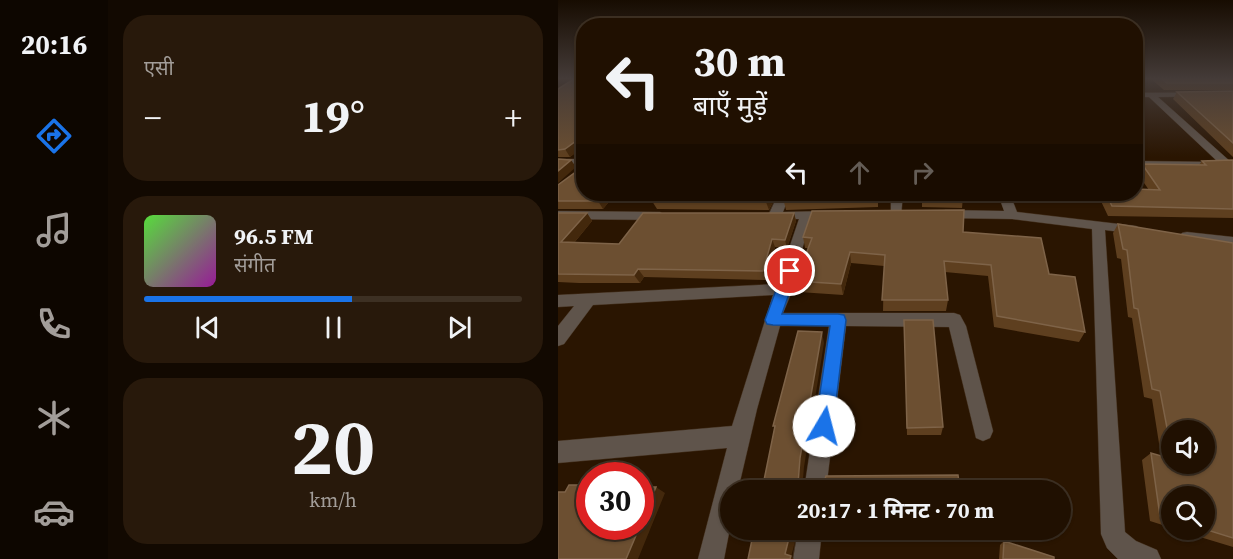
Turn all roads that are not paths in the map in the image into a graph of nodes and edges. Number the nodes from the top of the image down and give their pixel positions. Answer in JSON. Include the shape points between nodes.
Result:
{"nodes":[{"id":1,"x":1163,"y":105,"type":"edge"},
{"id":2,"x":558,"y":162,"type":"edge"},
{"id":3,"x":576,"y":162,"type":"edge"},
{"id":4,"x":1143,"y":165,"type":"edge"},
{"id":5,"x":1231,"y":165,"type":"edge"},
{"id":6,"x":779,"y":201,"type":"edge"},
{"id":7,"x":897,"y":201,"type":"edge"},
{"id":8,"x":1007,"y":201,"type":"edge"},
{"id":9,"x":898,"y":213,"type":"edge"},
{"id":10,"x":932,"y":213,"type":"edge"},
{"id":11,"x":558,"y":215,"type":"edge"},
{"id":12,"x":840,"y":215,"type":"edge"},
{"id":13,"x":1012,"y":215,"type":"junction"},
{"id":14,"x":672,"y":216,"type":"edge"},
{"id":15,"x":806,"y":216,"type":"junction"},
{"id":16,"x":1098,"y":226,"type":"junction"},
{"id":17,"x":1154,"y":232,"type":"edge"},
{"id":18,"x":1177,"y":235,"type":"edge"},
{"id":19,"x":1233,"y":241,"type":"edge"},
{"id":20,"x":785,"y":289,"type":"junction"},
{"id":21,"x":587,"y":301,"type":"junction"},
{"id":22,"x":558,"y":302,"type":"edge"},
{"id":23,"x":773,"y":320,"type":"junction"},
{"id":24,"x":838,"y":320,"type":"junction"},
{"id":25,"x":558,"y":339,"type":"edge"},
{"id":26,"x":983,"y":431,"type":"dead end"},
{"id":27,"x":740,"y":436,"type":"junction"},
{"id":28,"x":558,"y":452,"type":"edge"},
{"id":29,"x":816,"y":480,"type":"edge"},
{"id":30,"x":809,"y":540,"type":"edge"},
{"id":31,"x":711,"y":559,"type":"edge"},
{"id":32,"x":806,"y":559,"type":"edge"},
{"id":33,"x":1148,"y":559,"type":"edge"}],
"edges":[{"from":1,"to":5,"type":"street"},
{"from":2,"to":3,"type":"street"},
{"from":4,"to":5,"type":"street"},
{"from":6,"to":15,"type":"street","via":[[769,216]]},
{"from":7,"to":9,"type":"street"},
{"from":8,"to":13,"type":"street"},
{"from":10,"to":13,"type":"street"},
{"from":11,"to":14,"type":"street"},
{"from":12,"to":15,"type":"street"},
{"from":13,"to":16,"type":"street"},
{"from":15,"to":20,"type":"street"},
{"from":16,"to":17,"type":"street"},
{"from":16,"to":33,"type":"street","via":[[1113,534],[1117,544]]},
{"from":18,"to":19,"type":"street"},
{"from":20,"to":21,"type":"street"},
{"from":20,"to":23,"type":"street"},
{"from":21,"to":22,"type":"street"},
{"from":21,"to":25,"type":"street"},
{"from":23,"to":24,"type":"street"},
{"from":23,"to":27,"type":"street"},
{"from":24,"to":26,"type":"street","via":[[954,320]]},
{"from":24,"to":29,"type":"street"},
{"from":27,"to":28,"type":"street"},
{"from":27,"to":31,"type":"street"},
{"from":30,"to":32,"type":"street"}]}
